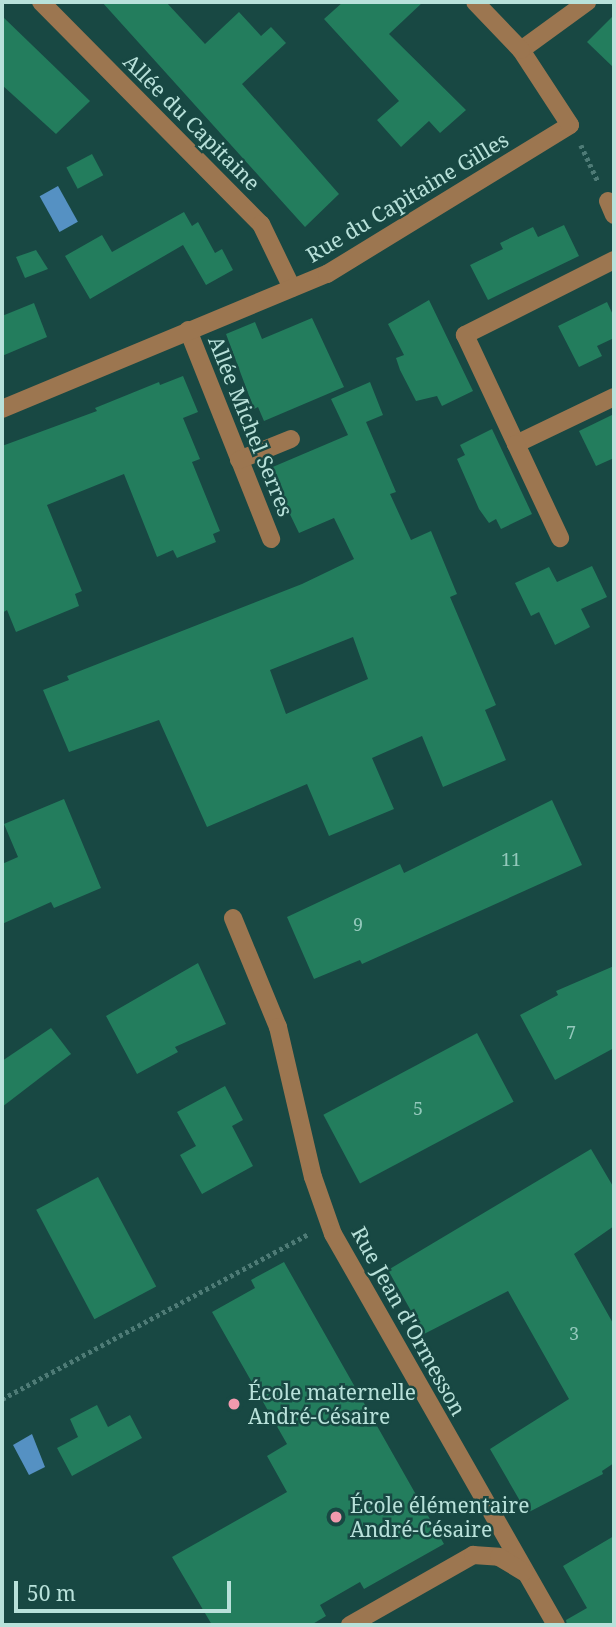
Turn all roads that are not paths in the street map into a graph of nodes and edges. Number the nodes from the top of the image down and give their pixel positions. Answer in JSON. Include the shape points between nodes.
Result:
{"nodes":[{"id":1,"x":41,"y":2,"type":"edge"},
{"id":2,"x":475,"y":2,"type":"edge"},
{"id":3,"x":587,"y":2,"type":"edge"},
{"id":4,"x":521,"y":50,"type":"junction"},
{"id":5,"x":614,"y":260,"type":"edge"},
{"id":6,"x":292,"y":288,"type":"junction"},
{"id":7,"x":188,"y":330,"type":"junction"},
{"id":8,"x":614,"y":397,"type":"edge"},
{"id":9,"x":2,"y":409,"type":"edge"},
{"id":10,"x":291,"y":439,"type":"dead end"},
{"id":11,"x":516,"y":444,"type":"junction"},
{"id":12,"x":239,"y":460,"type":"junction"},
{"id":13,"x":561,"y":538,"type":"dead end"},
{"id":14,"x":271,"y":539,"type":"dead end"},
{"id":15,"x":233,"y":918,"type":"dead end"},
{"id":16,"x":527,"y":1574,"type":"junction"},
{"id":17,"x":349,"y":1625,"type":"edge"},
{"id":18,"x":556,"y":1625,"type":"edge"}],
"edges":[{"from":1,"to":6,"type":"street","name":"Allée du Capitaine","via":[[261,224]]},
{"from":2,"to":4,"type":"street"},
{"from":3,"to":4,"type":"street"},
{"from":4,"to":6,"type":"street","name":"Rue du Capitaine Gilles","via":[[570,125],[327,274]]},
{"from":5,"to":11,"type":"street","via":[[465,335]]},
{"from":6,"to":7,"type":"street","name":"Rue du Capitaine Gilles"},
{"from":7,"to":9,"type":"street","name":"Rue du Capitaine Gilles"},
{"from":7,"to":12,"type":"street","name":"Allée Michel Serres"},
{"from":8,"to":11,"type":"street"},
{"from":10,"to":12,"type":"street"},
{"from":11,"to":13,"type":"street"},
{"from":12,"to":14,"type":"street","name":"Allée Michel Serres"},
{"from":15,"to":16,"type":"street","name":"Rue Jean d'Ormesson","via":[[278,1027],[329,1224]]},
{"from":16,"to":17,"type":"street","via":[[499,1557],[473,1555]]},
{"from":16,"to":18,"type":"street","name":"Rue Jean d'Ormesson"}]}
